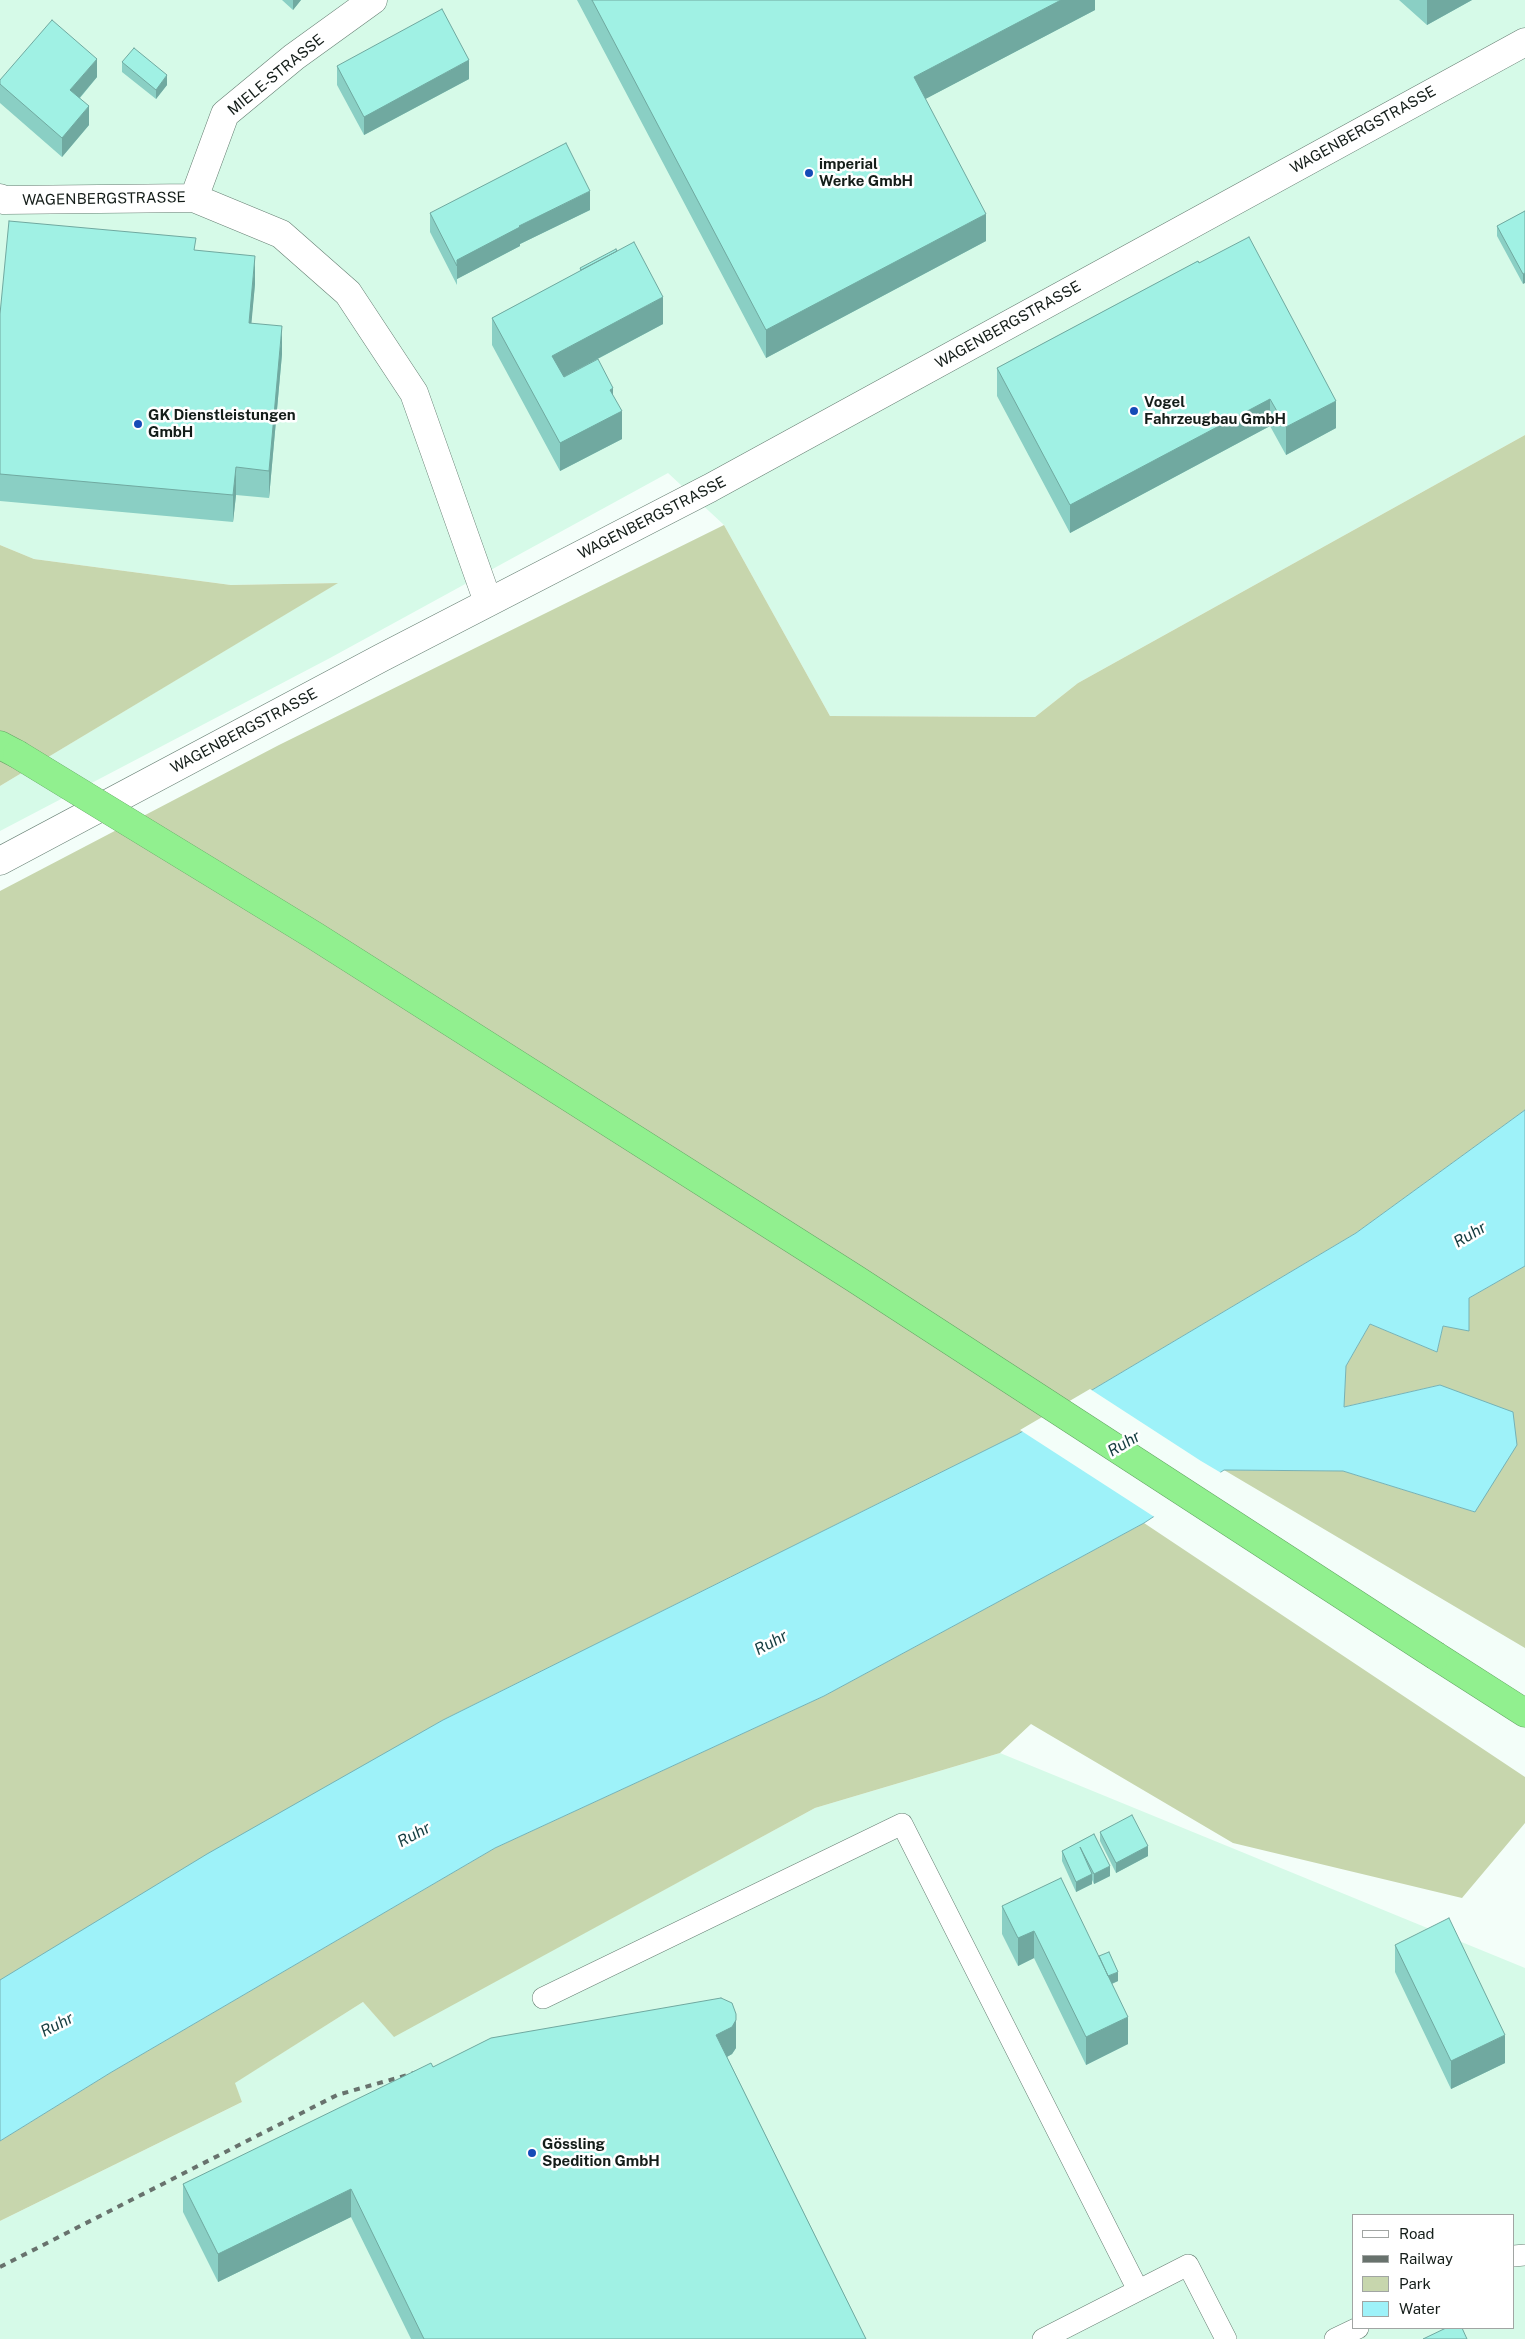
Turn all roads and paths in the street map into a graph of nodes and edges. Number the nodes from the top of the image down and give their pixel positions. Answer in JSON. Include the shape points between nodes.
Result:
{"nodes":[{"id":1,"x":373,"y":0,"type":"edge"},
{"id":2,"x":1525,"y":42,"type":"edge"},
{"id":3,"x":0,"y":198,"type":"edge"},
{"id":4,"x":194,"y":198,"type":"junction"},
{"id":5,"x":488,"y":602,"type":"junction"},
{"id":6,"x":8,"y":750,"type":"edge"},
{"id":7,"x":0,"y":861,"type":"edge"},
{"id":8,"x":1525,"y":1713,"type":"edge"},
{"id":9,"x":543,"y":1998,"type":"dead end"},
{"id":10,"x":1138,"y":2290,"type":"junction"},
{"id":11,"x":1356,"y":2329,"type":"edge"},
{"id":12,"x":1044,"y":2339,"type":"edge"},
{"id":13,"x":1226,"y":2339,"type":"edge"},
{"id":14,"x":1335,"y":2339,"type":"edge"}],
"edges":[{"from":1,"to":4,"type":"street","name":"MIELE-STRASSE","via":[[294,58],[226,114]]},
{"from":2,"to":5,"type":"street","name":"WAGENBERGSTRASSE","via":[[727,478]]},
{"from":3,"to":4,"type":"street","name":"WAGENBERGSTRASSE"},
{"from":4,"to":5,"type":"street","name":"WAGENBERGSTRASSE","via":[[281,234],[348,293],[414,393]]},
{"from":5,"to":7,"type":"street","name":"WAGENBERGSTRASSE"},
{"from":6,"to":8,"type":"highway","bridge":true,"via":[[315,936],[803,1246]]},
{"from":9,"to":10,"type":"lane","via":[[902,1824]]},
{"from":10,"to":12,"type":"lane"},
{"from":10,"to":13,"type":"lane","via":[[1188,2265]]},
{"from":11,"to":14,"type":"lane"}]}
